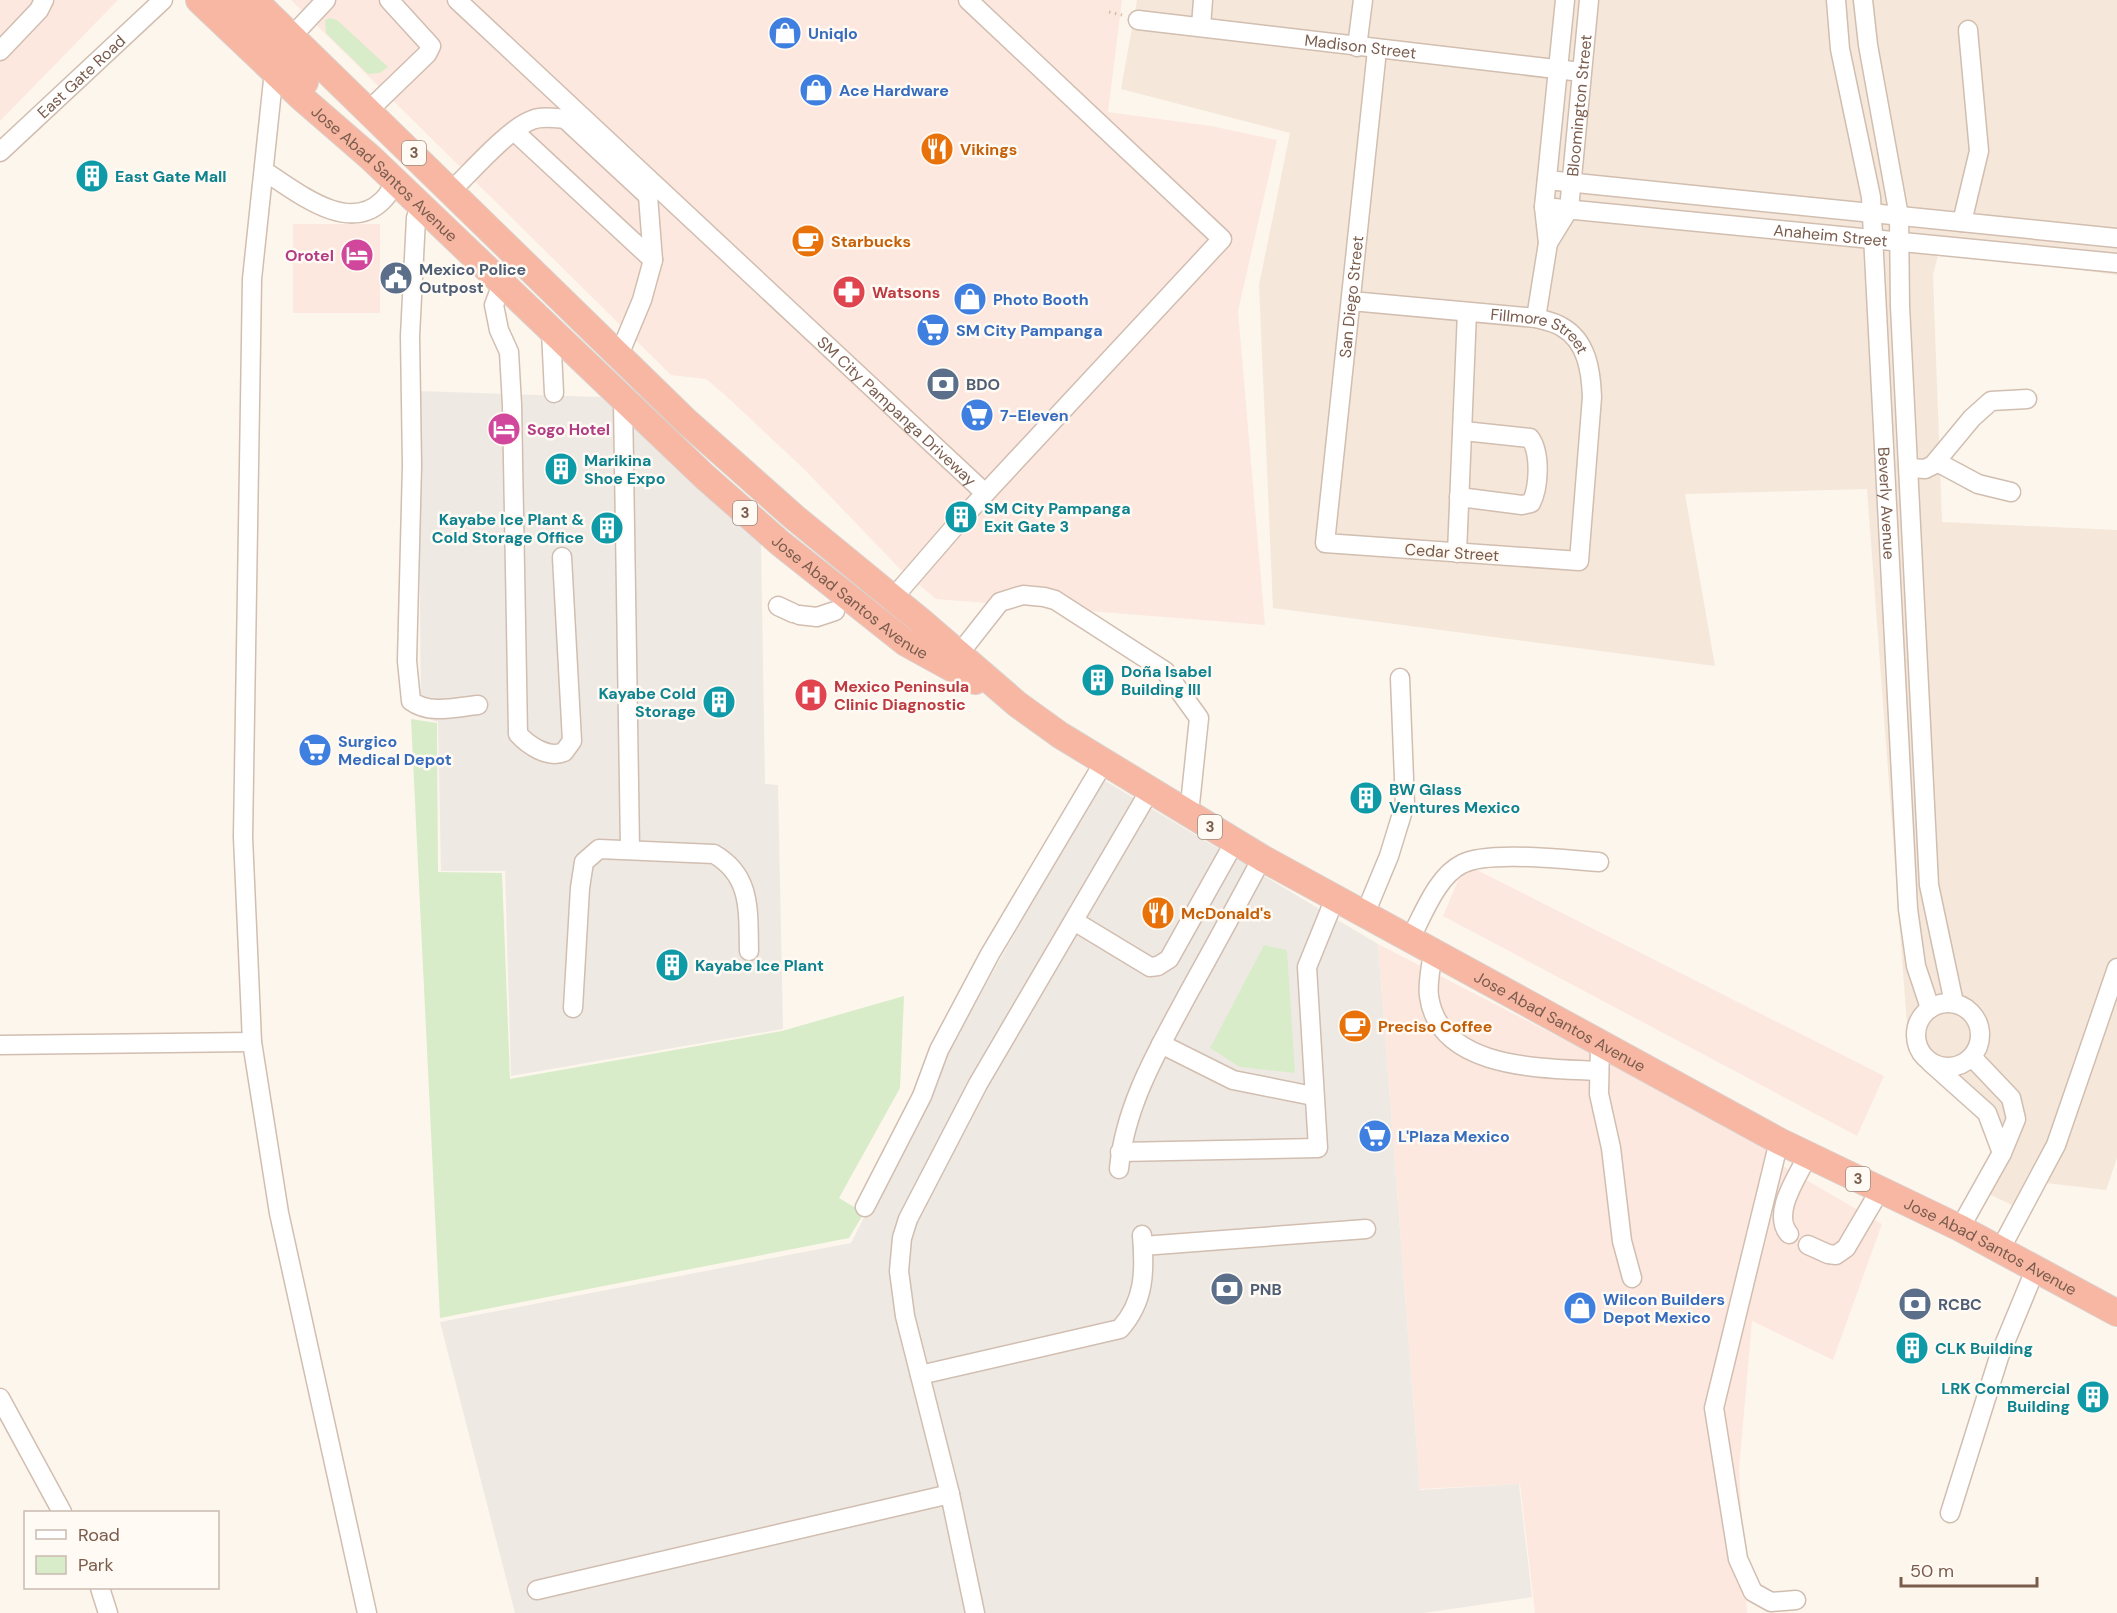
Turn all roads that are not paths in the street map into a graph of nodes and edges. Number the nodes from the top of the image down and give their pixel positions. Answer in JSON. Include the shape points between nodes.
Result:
{"nodes":[{"id":1,"x":44,"y":0,"type":"edge"},
{"id":2,"x":163,"y":0,"type":"edge"},
{"id":3,"x":199,"y":0,"type":"edge"},
{"id":4,"x":226,"y":0,"type":"edge"},
{"id":5,"x":326,"y":0,"type":"edge"},
{"id":6,"x":389,"y":0,"type":"edge"},
{"id":7,"x":457,"y":0,"type":"edge"},
{"id":8,"x":968,"y":0,"type":"edge"},
{"id":9,"x":1203,"y":0,"type":"edge"},
{"id":10,"x":1363,"y":0,"type":"edge"},
{"id":11,"x":1565,"y":0,"type":"edge"},
{"id":12,"x":1589,"y":0,"type":"edge"},
{"id":13,"x":1836,"y":0,"type":"edge"},
{"id":14,"x":1863,"y":0,"type":"edge"},
{"id":15,"x":262,"y":8,"type":"edge"},
{"id":16,"x":1138,"y":20,"type":"dead end"},
{"id":17,"x":1201,"y":26,"type":"junction"},
{"id":18,"x":1968,"y":30,"type":"dead end"},
{"id":19,"x":292,"y":36,"type":"junction"},
{"id":20,"x":1357,"y":47,"type":"junction"},
{"id":21,"x":1377,"y":50,"type":"junction"},
{"id":22,"x":0,"y":51,"type":"edge"},
{"id":23,"x":274,"y":71,"type":"junction"},
{"id":24,"x":1558,"y":71,"type":"junction"},
{"id":25,"x":1581,"y":72,"type":"junction"},
{"id":26,"x":369,"y":110,"type":"junction"},
{"id":27,"x":514,"y":131,"type":"junction"},
{"id":28,"x":0,"y":152,"type":"edge"},
{"id":29,"x":371,"y":158,"type":"junction"},
{"id":30,"x":264,"y":171,"type":"junction"},
{"id":31,"x":1547,"y":180,"type":"junction"},
{"id":32,"x":396,"y":181,"type":"junction"},
{"id":33,"x":1571,"y":182,"type":"junction"},
{"id":34,"x":452,"y":190,"type":"junction"},
{"id":35,"x":652,"y":191,"type":"junction"},
{"id":36,"x":420,"y":205,"type":"junction"},
{"id":37,"x":1544,"y":207,"type":"junction"},
{"id":38,"x":1569,"y":209,"type":"junction"},
{"id":39,"x":1872,"y":213,"type":"junction"},
{"id":40,"x":1899,"y":216,"type":"junction"},
{"id":41,"x":1962,"y":222,"type":"junction"},
{"id":42,"x":2117,"y":238,"type":"edge"},
{"id":43,"x":1873,"y":239,"type":"junction"},
{"id":44,"x":1899,"y":242,"type":"junction"},
{"id":45,"x":1548,"y":243,"type":"junction"},
{"id":46,"x":653,"y":260,"type":"junction"},
{"id":47,"x":524,"y":261,"type":"junction"},
{"id":48,"x":2117,"y":263,"type":"edge"},
{"id":49,"x":502,"y":284,"type":"junction"},
{"id":50,"x":1351,"y":301,"type":"junction"},
{"id":51,"x":1467,"y":312,"type":"junction"},
{"id":52,"x":1536,"y":318,"type":"junction"},
{"id":53,"x":551,"y":332,"type":"junction"},
{"id":54,"x":619,"y":355,"type":"junction"},
{"id":55,"x":554,"y":393,"type":"dead end"},
{"id":56,"x":2027,"y":399,"type":"dead end"},
{"id":57,"x":623,"y":401,"type":"junction"},
{"id":58,"x":1464,"y":431,"type":"junction"},
{"id":59,"x":1937,"y":462,"type":"junction"},
{"id":60,"x":1910,"y":468,"type":"junction"},
{"id":61,"x":752,"y":480,"type":"junction"},
{"id":62,"x":2011,"y":492,"type":"dead end"},
{"id":63,"x":985,"y":493,"type":"junction"},
{"id":64,"x":1459,"y":497,"type":"junction"},
{"id":65,"x":733,"y":502,"type":"junction"},
{"id":66,"x":1325,"y":543,"type":"joint"},
{"id":67,"x":1457,"y":553,"type":"junction"},
{"id":68,"x":562,"y":557,"type":"dead end"},
{"id":69,"x":1579,"y":561,"type":"joint"},
{"id":70,"x":893,"y":598,"type":"junction"},
{"id":71,"x":790,"y":611,"type":"dead end"},
{"id":72,"x":835,"y":611,"type":"dead end"},
{"id":73,"x":959,"y":654,"type":"junction"},
{"id":74,"x":1400,"y":678,"type":"dead end"},
{"id":75,"x":1017,"y":704,"type":"junction"},
{"id":76,"x":478,"y":705,"type":"dead end"},
{"id":77,"x":1104,"y":762,"type":"junction"},
{"id":78,"x":1150,"y":790,"type":"junction"},
{"id":79,"x":1189,"y":814,"type":"junction"},
{"id":80,"x":1234,"y":843,"type":"junction"},
{"id":81,"x":630,"y":849,"type":"junction"},
{"id":82,"x":1262,"y":858,"type":"junction"},
{"id":83,"x":1599,"y":862,"type":"dead end"},
{"id":84,"x":1335,"y":898,"type":"junction"},
{"id":85,"x":1365,"y":914,"type":"junction"},
{"id":86,"x":1074,"y":921,"type":"junction"},
{"id":87,"x":1410,"y":939,"type":"junction"},
{"id":88,"x":1433,"y":950,"type":"junction"},
{"id":89,"x":749,"y":951,"type":"dead end"},
{"id":90,"x":2117,"y":968,"type":"edge"},
{"id":91,"x":1954,"y":1003,"type":"junction"},
{"id":92,"x":573,"y":1008,"type":"dead end"},
{"id":93,"x":1930,"y":1008,"type":"junction"},
{"id":94,"x":252,"y":1042,"type":"junction"},
{"id":95,"x":1600,"y":1042,"type":"junction"},
{"id":96,"x":1161,"y":1044,"type":"junction"},
{"id":97,"x":0,"y":1045,"type":"edge"},
{"id":98,"x":1972,"y":1057,"type":"junction"},
{"id":99,"x":1927,"y":1059,"type":"junction"},
{"id":100,"x":1598,"y":1071,"type":"junction"},
{"id":101,"x":1313,"y":1096,"type":"junction"},
{"id":102,"x":1779,"y":1141,"type":"junction"},
{"id":103,"x":2002,"y":1153,"type":"junction"},
{"id":104,"x":1808,"y":1155,"type":"junction"},
{"id":105,"x":1880,"y":1190,"type":"junction"},
{"id":106,"x":865,"y":1207,"type":"dead end"},
{"id":107,"x":1960,"y":1228,"type":"junction"},
{"id":108,"x":1366,"y":1229,"type":"dead end"},
{"id":109,"x":1789,"y":1234,"type":"dead end"},
{"id":110,"x":1808,"y":1245,"type":"dead end"},
{"id":111,"x":2000,"y":1250,"type":"junction"},
{"id":112,"x":2035,"y":1270,"type":"junction"},
{"id":113,"x":1632,"y":1278,"type":"dead end"},
{"id":114,"x":2117,"y":1313,"type":"edge"},
{"id":115,"x":920,"y":1375,"type":"junction"},
{"id":116,"x":0,"y":1398,"type":"edge"},
{"id":117,"x":950,"y":1494,"type":"junction"},
{"id":118,"x":61,"y":1511,"type":"edge"},
{"id":119,"x":1950,"y":1513,"type":"dead end"},
{"id":120,"x":101,"y":1589,"type":"edge"},
{"id":121,"x":537,"y":1590,"type":"dead end"},
{"id":122,"x":1796,"y":1600,"type":"dead end"},
{"id":123,"x":108,"y":1613,"type":"edge"},
{"id":124,"x":367,"y":1613,"type":"edge"},
{"id":125,"x":975,"y":1613,"type":"edge"}],
"edges":[{"from":1,"to":22,"type":"street"},
{"from":2,"to":28,"type":"street","name":"East Gate Road"},
{"from":3,"to":23,"type":"highway","name":"Jose Abad Santos Avenue","number":"3"},
{"from":4,"to":15,"type":"highway"},
{"from":5,"to":19,"type":"street"},
{"from":6,"to":26,"type":"street","via":[[431,46]]},
{"from":7,"to":35,"type":"street","name":"SM City Pampanga Driveway"},
{"from":8,"to":63,"type":"street","name":"SM City Pampanga Driveway","via":[[1222,238]]},
{"from":9,"to":17,"type":"street"},
{"from":10,"to":20,"type":"street"},
{"from":11,"to":24,"type":"street","name":"Bloomington Street"},
{"from":12,"to":25,"type":"street","name":"Bloomington Street"},
{"from":13,"to":39,"type":"street","name":"Beverly Avenue","via":[[1840,49]]},
{"from":14,"to":40,"type":"street","name":"Beverly Avenue"},
{"from":15,"to":19,"type":"highway","name":"Jose Abad Santos Avenue","number":"3"},
{"from":15,"to":29,"type":"highway","via":[[282,53]]},
{"from":16,"to":17,"type":"street","name":"Madison Street"},
{"from":17,"to":20,"type":"street","name":"Madison Street"},
{"from":18,"to":41,"type":"street","via":[[1979,151]]},
{"from":19,"to":26,"type":"highway","name":"Jose Abad Santos Avenue","number":"3"},
{"from":20,"to":21,"type":"street","name":"Madison Street"},
{"from":21,"to":24,"type":"street","name":"Madison Street"},
{"from":21,"to":50,"type":"street","name":"San Diego Street"},
{"from":23,"to":29,"type":"highway","name":"Jose Abad Santos Avenue","number":"3"},
{"from":23,"to":30,"type":"street"},
{"from":24,"to":25,"type":"street","name":"Madison Street"},
{"from":24,"to":31,"type":"street","name":"Bloomington Street"},
{"from":25,"to":33,"type":"street","name":"Bloomington Street"},
{"from":26,"to":34,"type":"highway","name":"Jose Abad Santos Avenue","number":"3"},
{"from":27,"to":34,"type":"street"},
{"from":27,"to":35,"type":"street","via":[[532,120],[565,119]]},
{"from":27,"to":46,"type":"street"},
{"from":29,"to":32,"type":"highway","name":"Jose Abad Santos Avenue","number":"3"},
{"from":30,"to":32,"type":"street","via":[[329,211],[354,213],[382,201]]},
{"from":30,"to":94,"type":"street","via":[[252,279],[243,837]]},
{"from":31,"to":33,"type":"street","name":"Anaheim Street"},
{"from":31,"to":37,"type":"street","name":"Bloomington Street"},
{"from":32,"to":36,"type":"highway","name":"Jose Abad Santos Avenue","number":"3"},
{"from":33,"to":38,"type":"street","name":"Bloomington Street"},
{"from":33,"to":39,"type":"street","name":"Anaheim Street"},
{"from":34,"to":47,"type":"highway","name":"Jose Abad Santos Avenue","number":"3"},
{"from":35,"to":46,"type":"street"},
{"from":35,"to":63,"type":"street","name":"SM City Pampanga Driveway"},
{"from":36,"to":49,"type":"highway","name":"Jose Abad Santos Avenue","number":"3"},
{"from":36,"to":76,"type":"street","via":[[410,336],[410,694],[411,701],[430,710]]},
{"from":37,"to":38,"type":"street","name":"Anaheim Street"},
{"from":37,"to":45,"type":"street","name":"Bloomington Street"},
{"from":38,"to":43,"type":"street","name":"Anaheim Street"},
{"from":38,"to":45,"type":"street"},
{"from":39,"to":40,"type":"street","name":"Anaheim Street"},
{"from":39,"to":43,"type":"street","name":"Beverly Avenue"},
{"from":40,"to":41,"type":"street","name":"Anaheim Street"},
{"from":40,"to":44,"type":"street","name":"Beverly Avenue"},
{"from":41,"to":42,"type":"street","name":"Anaheim Street"},
{"from":43,"to":44,"type":"street","name":"Anaheim Street"},
{"from":43,"to":93,"type":"street","name":"Beverly Avenue","via":[[1908,909],[1916,966]]},
{"from":44,"to":48,"type":"street","name":"Anaheim Street"},
{"from":44,"to":60,"type":"street","name":"Beverly Avenue"},
{"from":45,"to":52,"type":"street"},
{"from":46,"to":54,"type":"street","via":[[642,300]]},
{"from":47,"to":49,"type":"highway"},
{"from":47,"to":54,"type":"highway","name":"Jose Abad Santos Avenue","number":"3"},
{"from":49,"to":53,"type":"highway","name":"Jose Abad Santos Avenue","number":"3"},
{"from":49,"to":68,"type":"street","via":[[494,305],[509,352],[512,405],[518,734],[525,742],[551,754],[558,754],[572,741]]},
{"from":50,"to":51,"type":"street","name":"Fillmore Street"},
{"from":50,"to":66,"type":"street","name":"San Diego Street"},
{"from":51,"to":52,"type":"street","name":"Fillmore Street"},
{"from":51,"to":58,"type":"street"},
{"from":52,"to":69,"type":"street","name":"Fillmore Street","via":[[1563,327],[1582,347],[1591,371]]},
{"from":53,"to":55,"type":"street"},
{"from":53,"to":57,"type":"highway","name":"Jose Abad Santos Avenue","number":"3"},
{"from":54,"to":61,"type":"highway","name":"Jose Abad Santos Avenue","number":"3"},
{"from":56,"to":59,"type":"street","via":[[1991,401]]},
{"from":57,"to":65,"type":"highway","name":"Jose Abad Santos Avenue","number":"3"},
{"from":57,"to":81,"type":"street"},
{"from":58,"to":64,"type":"street"},
{"from":58,"to":64,"type":"street","via":[[1530,438],[1536,446],[1536,493],[1531,503],[1522,505]]},
{"from":59,"to":60,"type":"street","via":[[1925,469]]},
{"from":59,"to":62,"type":"street","via":[[1978,484]]},
{"from":60,"to":91,"type":"street","name":"Beverly Avenue","via":[[1929,885]]},
{"from":61,"to":65,"type":"highway"},
{"from":61,"to":70,"type":"highway","name":"Jose Abad Santos Avenue","number":"3"},
{"from":63,"to":70,"type":"street"},
{"from":64,"to":67,"type":"street"},
{"from":65,"to":75,"type":"highway","name":"Jose Abad Santos Avenue","number":"3","via":[[906,643]]},
{"from":66,"to":67,"type":"street","name":"Cedar Street"},
{"from":67,"to":69,"type":"street","name":"Cedar Street"},
{"from":70,"to":73,"type":"highway","name":"Jose Abad Santos Avenue","number":"3"},
{"from":71,"to":72,"type":"street","via":[[817,616]]},
{"from":73,"to":75,"type":"highway","name":"Jose Abad Santos Avenue","number":"3"},
{"from":73,"to":79,"type":"street","via":[[1000,602],[1036,596],[1055,600],[1165,671],[1199,718]]},
{"from":74,"to":85,"type":"street","via":[[1405,804]]},
{"from":75,"to":77,"type":"highway","name":"Jose Abad Santos Avenue","number":"3"},
{"from":77,"to":78,"type":"highway","name":"Jose Abad Santos Avenue","number":"3"},
{"from":77,"to":106,"type":"street","via":[[990,954],[939,1050],[922,1096]]},
{"from":78,"to":79,"type":"highway","name":"Jose Abad Santos Avenue","number":"3"},
{"from":78,"to":86,"type":"street"},
{"from":79,"to":80,"type":"highway","name":"Jose Abad Santos Avenue","number":"3"},
{"from":80,"to":82,"type":"highway","name":"Jose Abad Santos Avenue","number":"3"},
{"from":80,"to":86,"type":"street","via":[[1169,959],[1158,966],[1150,967]]},
{"from":81,"to":89,"type":"street","via":[[714,854],[729,863],[743,883]]},
{"from":81,"to":92,"type":"street","via":[[599,849],[584,862]]},
{"from":82,"to":84,"type":"highway","name":"Jose Abad Santos Avenue","number":"3"},
{"from":82,"to":96,"type":"street"},
{"from":83,"to":87,"type":"street","via":[[1549,858],[1481,859],[1462,864],[1443,881]]},
{"from":84,"to":85,"type":"highway","name":"Jose Abad Santos Avenue","number":"3"},
{"from":84,"to":101,"type":"street","via":[[1307,967]]},
{"from":85,"to":87,"type":"highway","name":"Jose Abad Santos Avenue","number":"3"},
{"from":86,"to":115,"type":"street","via":[[978,1084],[908,1219],[899,1271],[905,1316]]},
{"from":87,"to":88,"type":"highway","name":"Jose Abad Santos Avenue","number":"3"},
{"from":88,"to":95,"type":"highway","name":"Jose Abad Santos Avenue","number":"3"},
{"from":88,"to":100,"type":"street","via":[[1429,996],[1442,1028],[1477,1054],[1514,1065]]},
{"from":90,"to":111,"type":"street","via":[[2056,1145]]},
{"from":91,"to":93,"type":"street"},
{"from":91,"to":98,"type":"street","via":[[1977,1020],[1980,1040]]},
{"from":93,"to":99,"type":"street","via":[[1916,1033]]},
{"from":94,"to":97,"type":"street"},
{"from":94,"to":124,"type":"street","via":[[279,1214]]},
{"from":95,"to":100,"type":"street"},
{"from":95,"to":102,"type":"highway","name":"Jose Abad Santos Avenue","number":"3"},
{"from":96,"to":101,"type":"street","via":[[1233,1080]]},
{"from":96,"to":101,"type":"street","via":[[1133,1103],[1120,1160],[1318,1148]]},
{"from":98,"to":99,"type":"street","via":[[1955,1067]]},
{"from":98,"to":103,"type":"street","via":[[2011,1098],[2016,1119]]},
{"from":99,"to":103,"type":"street","via":[[1987,1113]]},
{"from":100,"to":113,"type":"street","via":[[1622,1241]]},
{"from":102,"to":104,"type":"highway","name":"Jose Abad Santos Avenue","number":"3"},
{"from":102,"to":122,"type":"street","via":[[1714,1408],[1738,1558],[1753,1592],[1771,1602]]},
{"from":103,"to":107,"type":"street"},
{"from":104,"to":105,"type":"highway","name":"Jose Abad Santos Avenue","number":"3"},
{"from":104,"to":109,"type":"street","via":[[1782,1212],[1783,1227]]},
{"from":105,"to":107,"type":"highway","name":"Jose Abad Santos Avenue","number":"3"},
{"from":105,"to":110,"type":"street","via":[[1836,1256]]},
{"from":107,"to":111,"type":"highway","name":"Jose Abad Santos Avenue","number":"3"},
{"from":108,"to":115,"type":"street","via":[[1143,1241],[1141,1296],[1134,1314],[1120,1329]]},
{"from":111,"to":112,"type":"highway","name":"Jose Abad Santos Avenue","number":"3"},
{"from":112,"to":114,"type":"highway","name":"Jose Abad Santos Avenue","number":"3"},
{"from":112,"to":119,"type":"street","via":[[1999,1357]]},
{"from":115,"to":117,"type":"street"},
{"from":116,"to":118,"type":"street"},
{"from":117,"to":121,"type":"street"},
{"from":117,"to":125,"type":"street"},
{"from":120,"to":123,"type":"street"}]}
